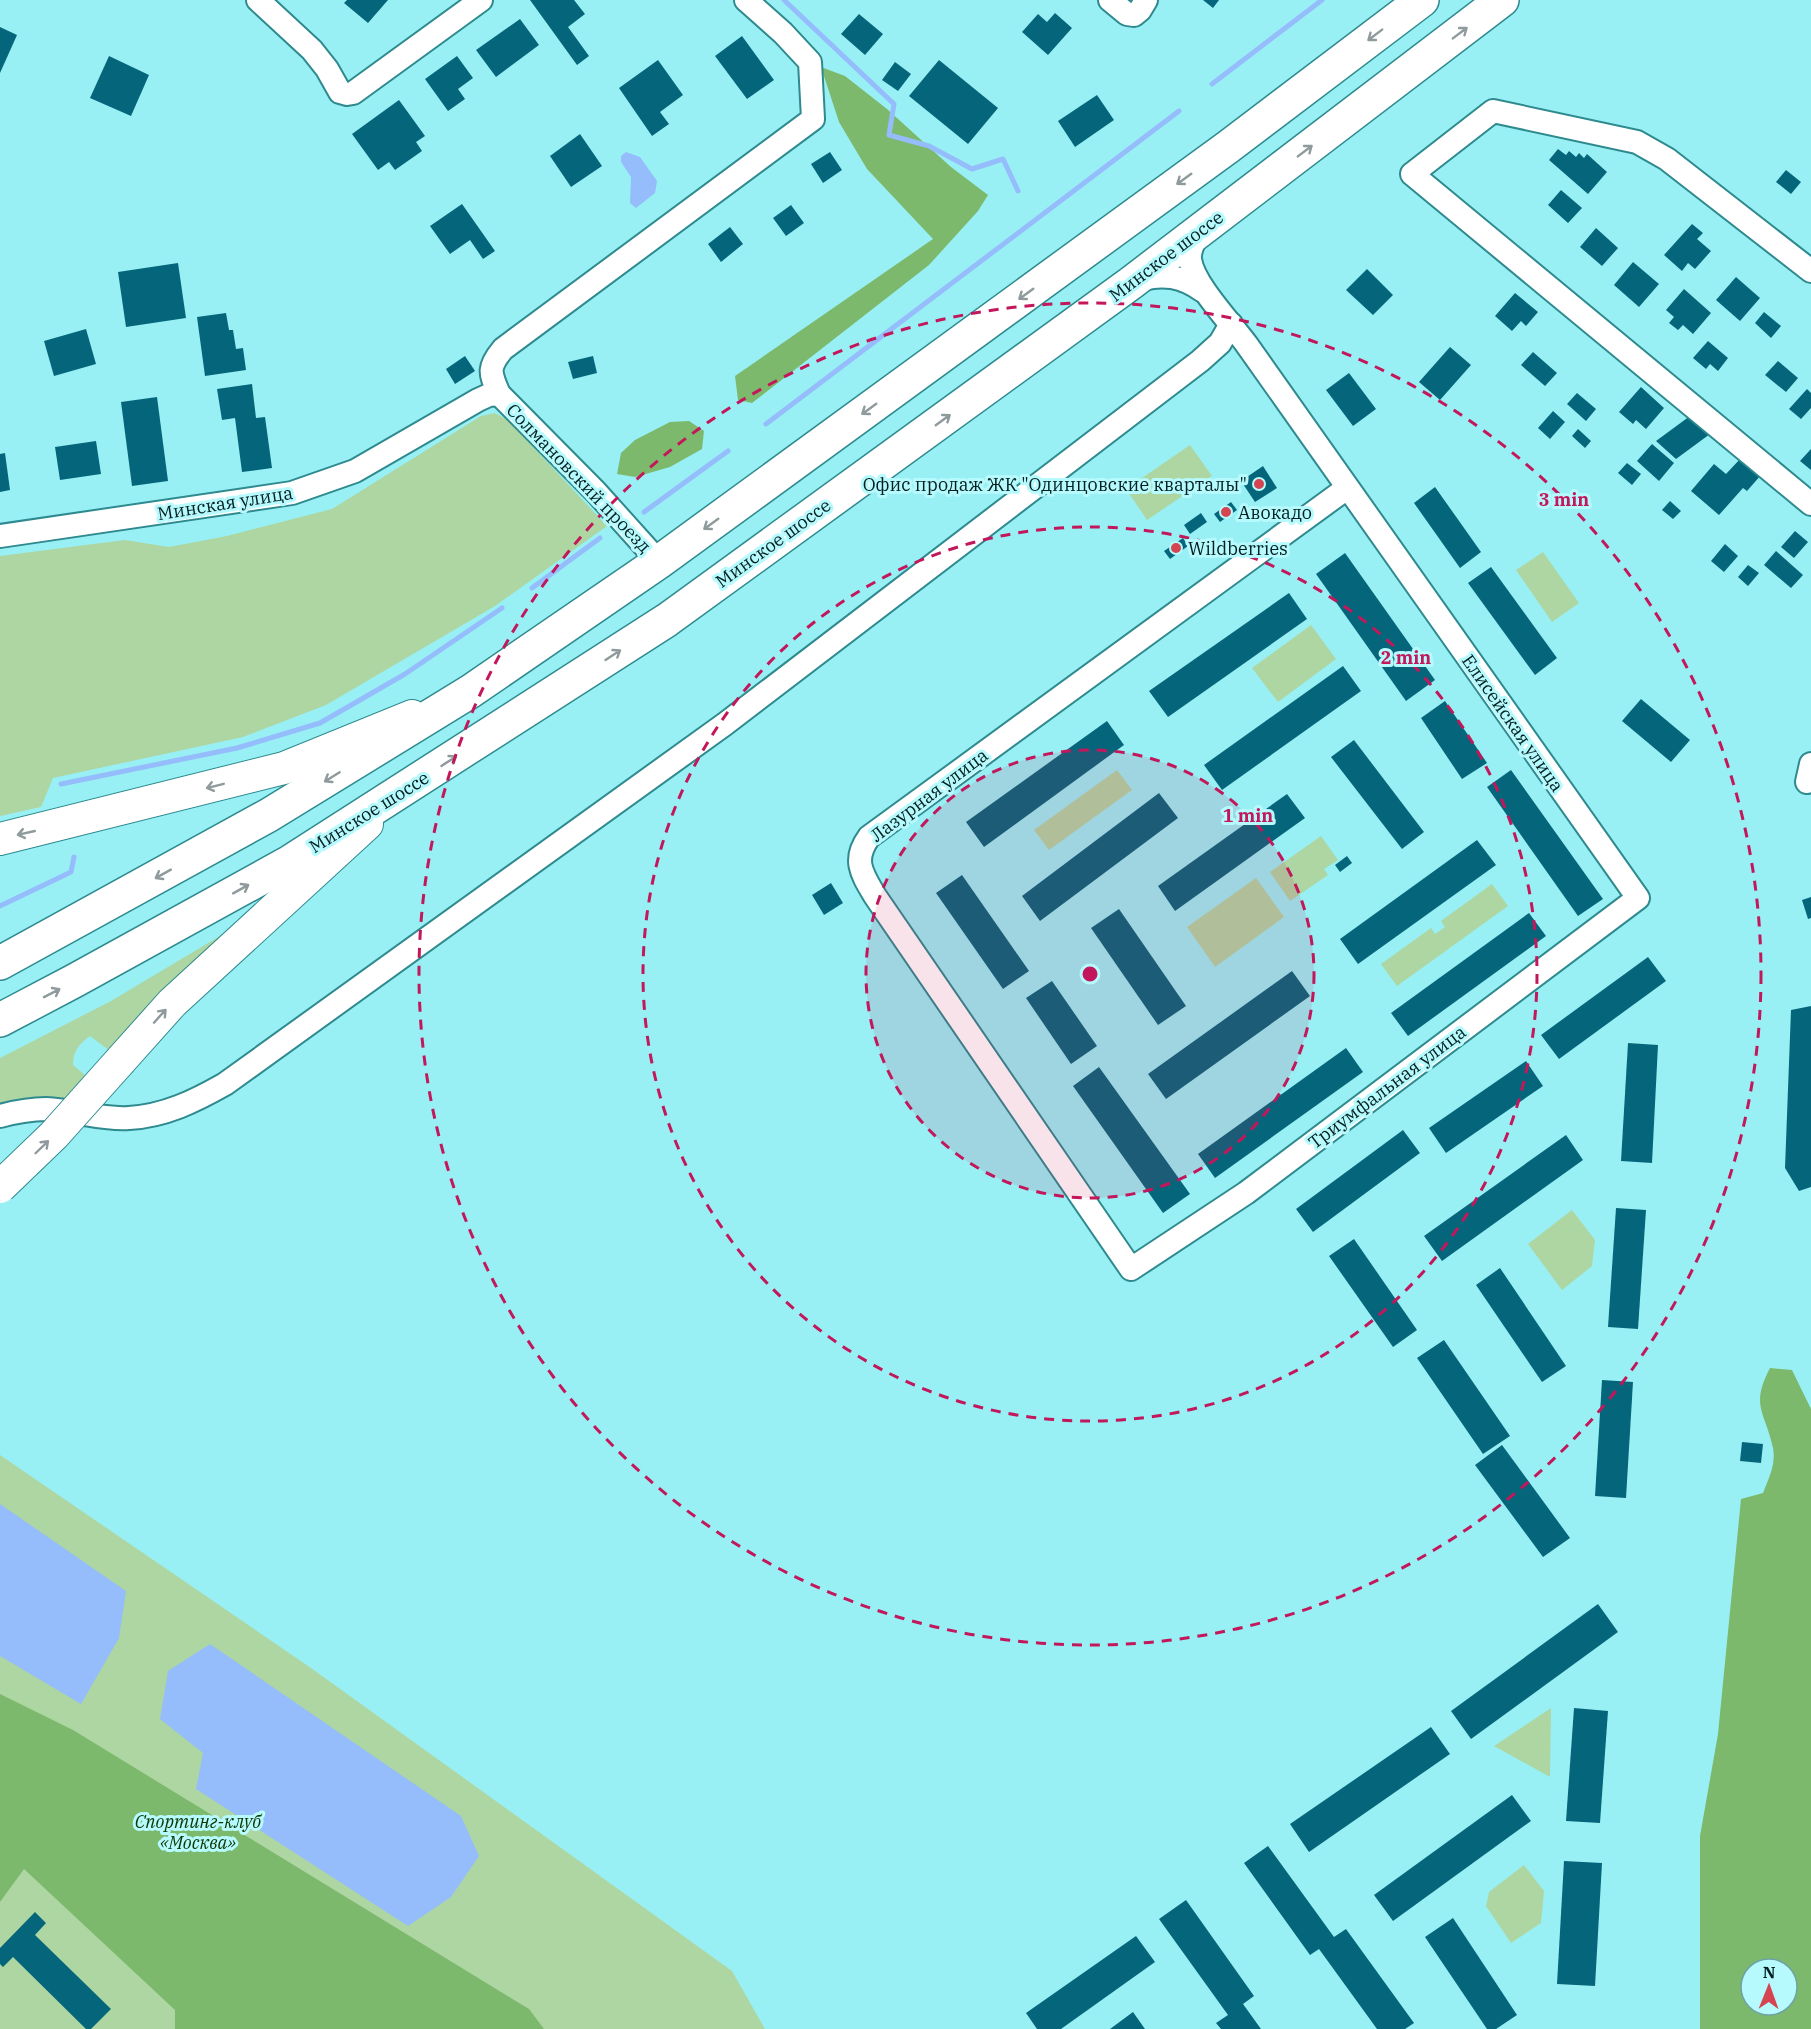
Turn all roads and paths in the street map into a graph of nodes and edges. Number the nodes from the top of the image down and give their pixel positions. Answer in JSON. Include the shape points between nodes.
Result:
{"nodes":[{"id":1,"x":258,"y":0,"type":"edge"},
{"id":2,"x":481,"y":0,"type":"edge"},
{"id":3,"x":746,"y":0,"type":"edge"},
{"id":4,"x":1110,"y":0,"type":"edge"},
{"id":5,"x":1422,"y":0,"type":"edge"},
{"id":6,"x":1502,"y":0,"type":"edge"},
{"id":7,"x":1143,"y":5,"type":"edge"},
{"id":8,"x":1199,"y":232,"type":"junction"},
{"id":9,"x":1811,"y":271,"type":"edge"},
{"id":10,"x":1131,"y":283,"type":"junction"},
{"id":11,"x":1206,"y":293,"type":"junction"},
{"id":12,"x":1232,"y":324,"type":"junction"},
{"id":13,"x":499,"y":394,"type":"junction"},
{"id":14,"x":1347,"y":488,"type":"junction"},
{"id":15,"x":1811,"y":504,"type":"edge"},
{"id":16,"x":0,"y":536,"type":"edge"},
{"id":17,"x":659,"y":562,"type":"junction"},
{"id":18,"x":471,"y":691,"type":"junction"},
{"id":19,"x":400,"y":793,"type":"junction"},
{"id":20,"x":0,"y":839,"type":"edge"},
{"id":21,"x":1638,"y":898,"type":"joint"},
{"id":22,"x":0,"y":963,"type":"edge"},
{"id":23,"x":0,"y":1020,"type":"edge"},
{"id":24,"x":0,"y":1116,"type":"edge"},
{"id":25,"x":0,"y":1187,"type":"edge"},
{"id":26,"x":1131,"y":1269,"type":"joint"}],
"edges":[{"from":1,"to":2,"type":"street","via":[[312,50],[340,92],[353,93]]},
{"from":3,"to":13,"type":"street","via":[[810,62],[813,119],[503,349],[492,362],[492,377]]},
{"from":4,"to":7,"type":"street","via":[[1127,14],[1134,15]]},
{"from":5,"to":17,"type":"highway","one_way":true,"via":[[1228,147]]},
{"from":8,"to":6,"type":"highway","name":"Минское шоссе","one_way":true},
{"from":8,"to":10,"type":"highway","name":"Минское шоссе"},
{"from":8,"to":11,"type":"street","via":[[1190,258]]},
{"from":9,"to":15,"type":"street","via":[[1667,159],[1637,142],[1493,111],[1412,174]]},
{"from":10,"to":11,"type":"street","via":[[1164,275],[1191,282]]},
{"from":19,"to":10,"type":"highway","name":"Минское шоссе","one_way":true,"via":[[667,620]]},
{"from":11,"to":12,"type":"street","name":"Елисейская улица"},
{"from":12,"to":14,"type":"street","name":"Елисейская улица"},
{"from":12,"to":24,"type":"street","via":[[1220,343],[1200,361],[916,580],[724,724],[225,1084],[173,1110],[138,1117],[46,1109]]},
{"from":13,"to":16,"type":"street","name":"Минская улица","via":[[478,399],[355,471],[292,493]]},
{"from":13,"to":17,"type":"street","name":"Солмановский проезд"},
{"from":14,"to":21,"type":"street","name":"Елисейская улица"},
{"from":14,"to":26,"type":"street","name":"Лазурная улица","via":[[869,837],[859,853],[862,874],[875,896]]},
{"from":17,"to":18,"type":"highway"},
{"from":18,"to":20,"type":"street","one_way":true,"via":[[284,768]]},
{"from":18,"to":22,"type":"highway","one_way":true,"via":[[269,815]]},
{"from":23,"to":19,"type":"highway","name":"Минское шоссе","one_way":true,"via":[[290,862]]},
{"from":25,"to":19,"type":"street","one_way":true,"bridge":true,"via":[[54,1135],[172,1003]]},
{"from":21,"to":26,"type":"street","name":"Триумфальная улица","via":[[1246,1193]]}]}
